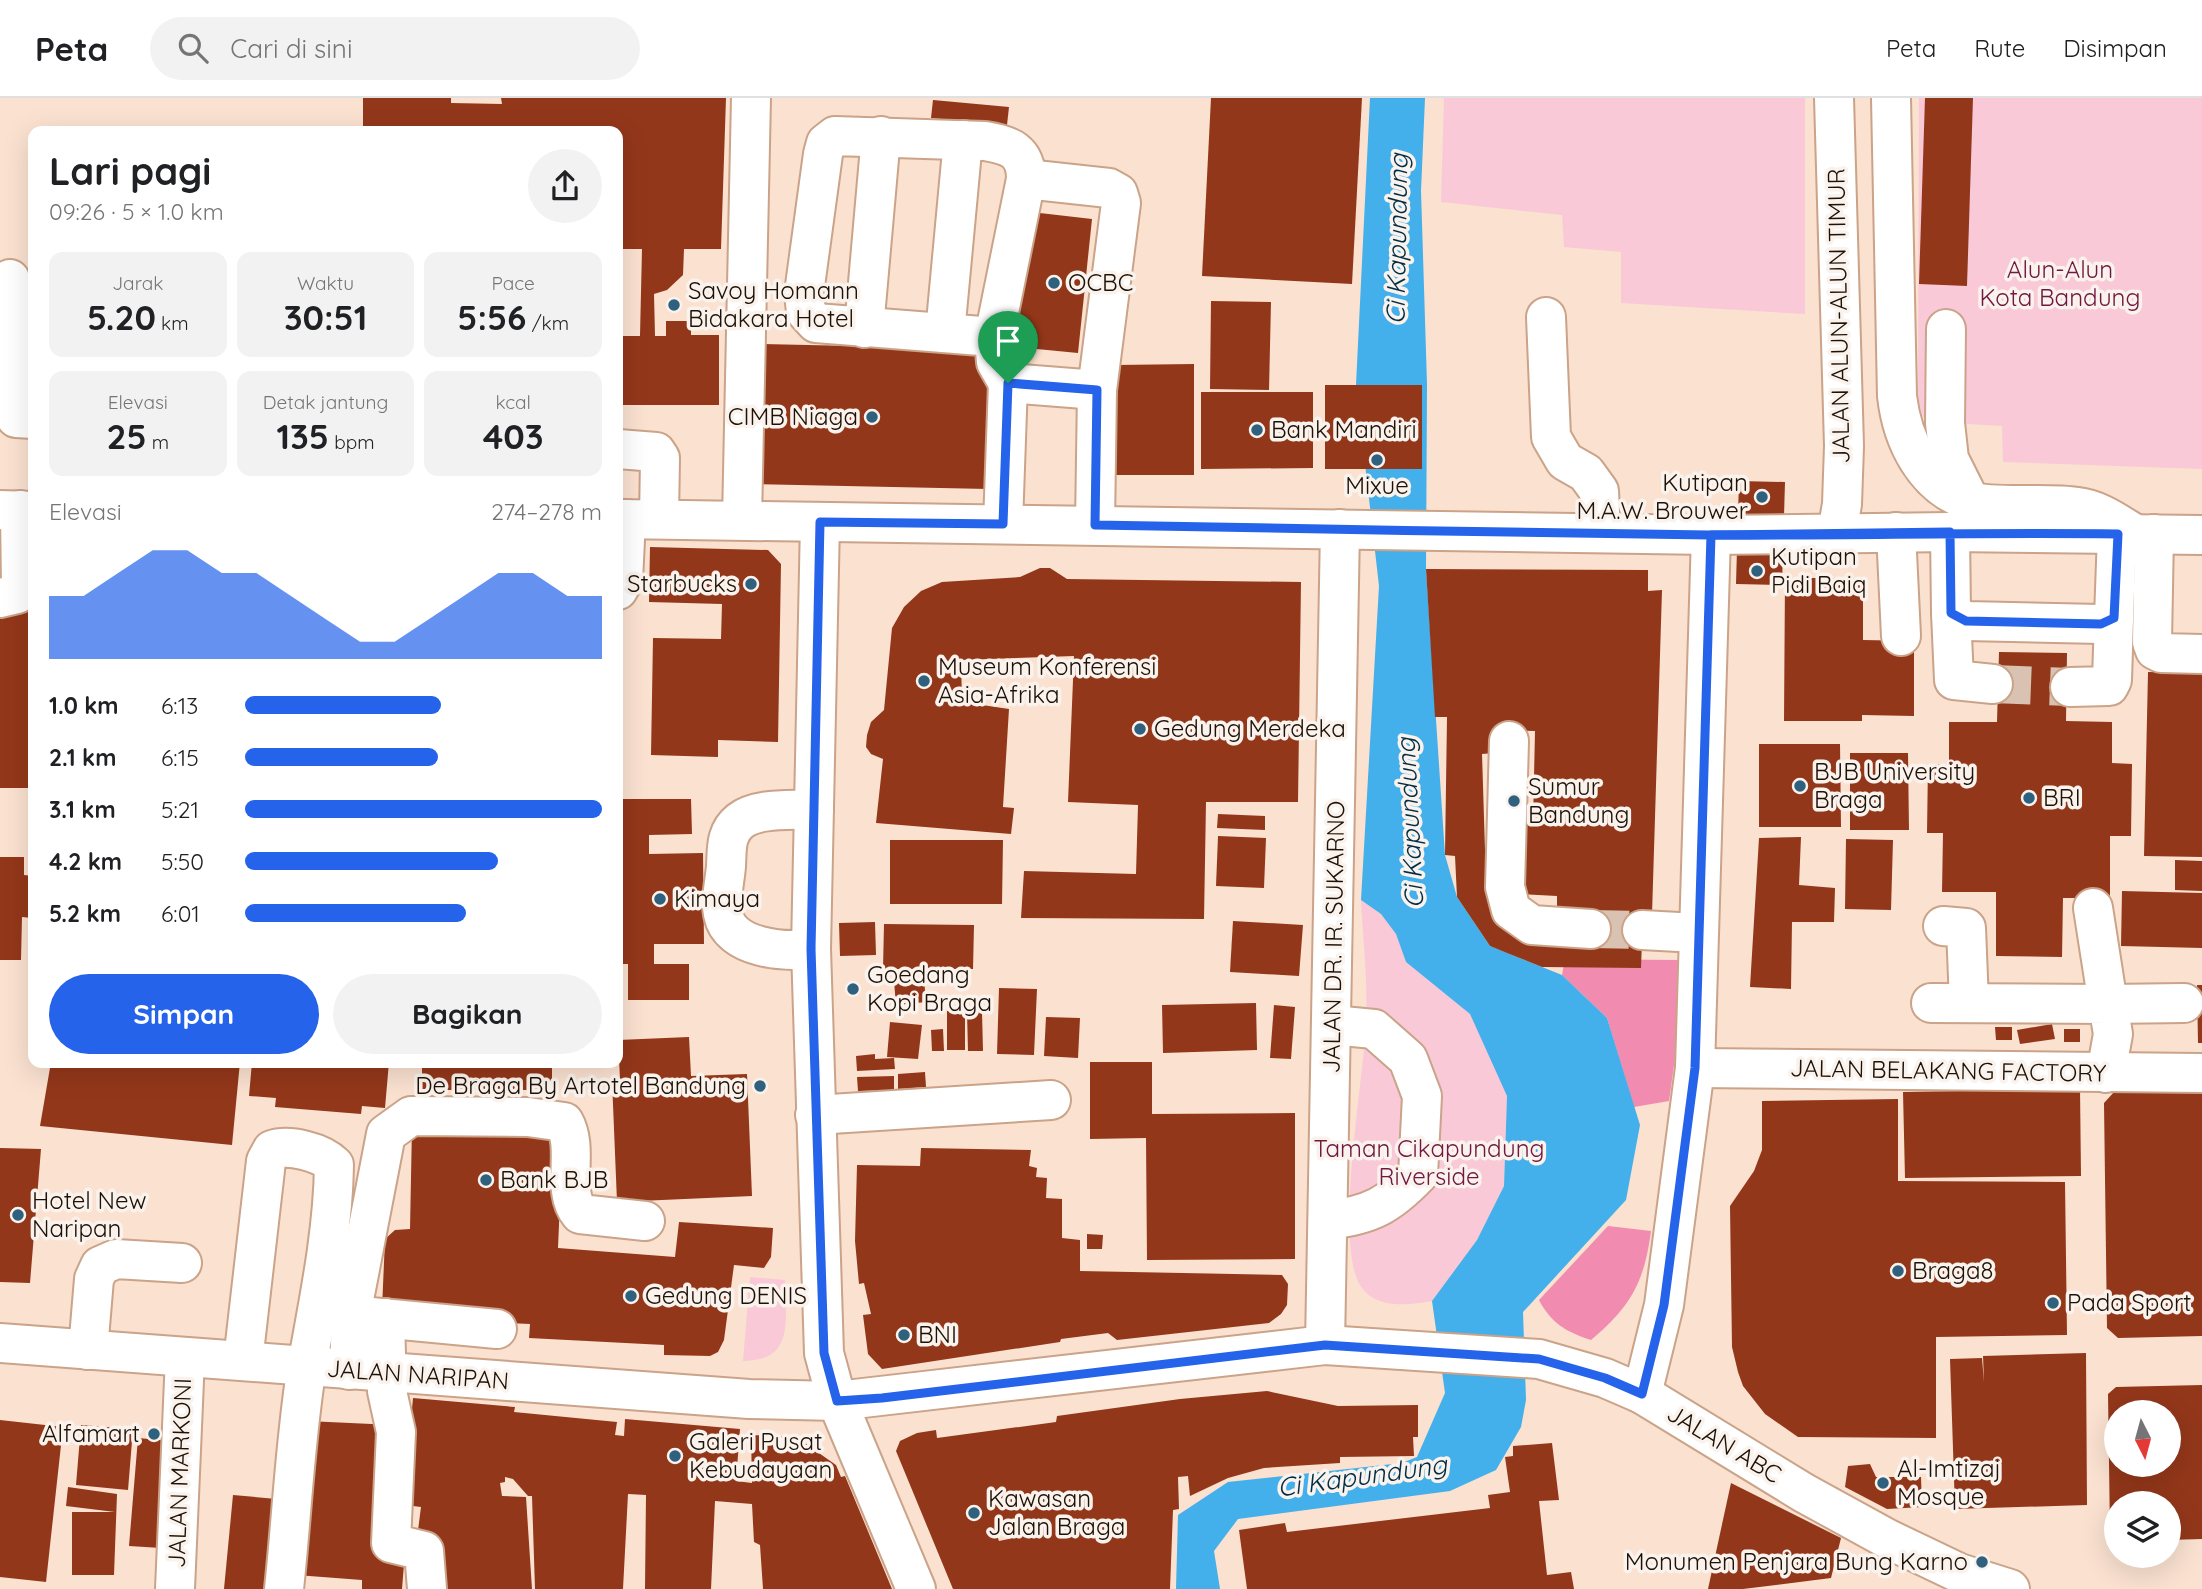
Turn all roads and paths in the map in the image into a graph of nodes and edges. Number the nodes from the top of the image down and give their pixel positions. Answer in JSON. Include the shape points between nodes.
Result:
{"nodes":[{"id":1,"x":751,"y":98,"type":"edge"},
{"id":2,"x":1834,"y":98,"type":"edge"},
{"id":3,"x":1891,"y":98,"type":"edge"},
{"id":4,"x":881,"y":135,"type":"junction"},
{"id":5,"x":963,"y":140,"type":"junction"},
{"id":6,"x":1026,"y":178,"type":"junction"},
{"id":7,"x":10,"y":279,"type":"dead end"},
{"id":8,"x":1546,"y":317,"type":"dead end"},
{"id":9,"x":864,"y":328,"type":"junction"},
{"id":10,"x":1945,"y":329,"type":"dead end"},
{"id":11,"x":945,"y":333,"type":"junction"},
{"id":12,"x":994,"y":337,"type":"junction"},
{"id":13,"x":1008,"y":383,"type":"junction"},
{"id":14,"x":1097,"y":390,"type":"junction"},
{"id":15,"x":16,"y":418,"type":"edge"},
{"id":16,"x":623,"y":449,"type":"edge"},
{"id":17,"x":18,"y":510,"type":"edge"},
{"id":18,"x":641,"y":511,"type":"edge"},
{"id":19,"x":1960,"y":517,"type":"junction"},
{"id":20,"x":742,"y":520,"type":"junction"},
{"id":21,"x":820,"y":522,"type":"junction"},
{"id":22,"x":1003,"y":524,"type":"junction"},
{"id":23,"x":1095,"y":525,"type":"junction"},
{"id":24,"x":1340,"y":529,"type":"junction"},
{"id":25,"x":1896,"y":532,"type":"junction"},
{"id":26,"x":1601,"y":533,"type":"junction"},
{"id":27,"x":1837,"y":533,"type":"junction"},
{"id":28,"x":2136,"y":534,"type":"junction"},
{"id":29,"x":1711,"y":535,"type":"junction"},
{"id":30,"x":2202,"y":535,"type":"edge"},
{"id":31,"x":623,"y":581,"type":"edge"},
{"id":32,"x":0,"y":598,"type":"edge"},
{"id":33,"x":1951,"y":613,"type":"junction"},
{"id":34,"x":2114,"y":618,"type":"junction"},
{"id":35,"x":1901,"y":636,"type":"dead end"},
{"id":36,"x":2202,"y":654,"type":"edge"},
{"id":37,"x":1993,"y":684,"type":"tunnel mouth"},
{"id":38,"x":2070,"y":687,"type":"tunnel mouth"},
{"id":39,"x":1509,"y":741,"type":"dead end"},
{"id":40,"x":814,"y":809,"type":"junction"},
{"id":41,"x":2093,"y":908,"type":"dead end"},
{"id":42,"x":1943,"y":926,"type":"dead end"},
{"id":43,"x":1591,"y":929,"type":"tunnel mouth"},
{"id":44,"x":1642,"y":930,"type":"tunnel mouth"},
{"id":45,"x":1697,"y":933,"type":"junction"},
{"id":46,"x":811,"y":949,"type":"junction"},
{"id":47,"x":1931,"y":1003,"type":"dead end"},
{"id":48,"x":1969,"y":1003,"type":"junction"},
{"id":49,"x":2184,"y":1003,"type":"dead end"},
{"id":50,"x":2108,"y":1004,"type":"junction"},
{"id":51,"x":1332,"y":1025,"type":"junction"},
{"id":52,"x":1695,"y":1068,"type":"junction"},
{"id":53,"x":2106,"y":1073,"type":"junction"},
{"id":54,"x":2202,"y":1073,"type":"edge"},
{"id":55,"x":1051,"y":1100,"type":"dead end"},
{"id":56,"x":815,"y":1115,"type":"junction"},
{"id":57,"x":1329,"y":1220,"type":"junction"},
{"id":58,"x":645,"y":1221,"type":"dead end"},
{"id":59,"x":182,"y":1263,"type":"dead end"},
{"id":60,"x":368,"y":1316,"type":"junction"},
{"id":61,"x":496,"y":1329,"type":"dead end"},
{"id":62,"x":0,"y":1343,"type":"edge"},
{"id":63,"x":1325,"y":1345,"type":"junction"},
{"id":64,"x":88,"y":1350,"type":"junction"},
{"id":65,"x":185,"y":1357,"type":"junction"},
{"id":66,"x":243,"y":1361,"type":"junction"},
{"id":67,"x":307,"y":1367,"type":"junction"},
{"id":68,"x":367,"y":1372,"type":"junction"},
{"id":69,"x":1642,"y":1394,"type":"junction"},
{"id":70,"x":837,"y":1401,"type":"junction"},
{"id":71,"x":175,"y":1589,"type":"edge"},
{"id":72,"x":284,"y":1589,"type":"edge"},
{"id":73,"x":427,"y":1589,"type":"edge"},
{"id":74,"x":916,"y":1589,"type":"edge"},
{"id":75,"x":2010,"y":1589,"type":"edge"}],
"edges":[{"from":1,"to":20,"type":"street"},
{"from":2,"to":27,"type":"street","name":"JALAN ALUN-ALUN TIMUR","via":[[1844,446]]},
{"from":3,"to":19,"type":"street","via":[[1900,423],[1927,474]]},
{"from":4,"to":5,"type":"street"},
{"from":4,"to":9,"type":"street"},
{"from":4,"to":9,"type":"street","via":[[835,136],[827,143],[804,293],[806,313],[816,323]]},
{"from":5,"to":6,"type":"street","via":[[1005,144],[1018,151],[1026,164]]},
{"from":5,"to":11,"type":"street"},
{"from":6,"to":12,"type":"street"},
{"from":6,"to":14,"type":"street","via":[[1118,193],[1121,203]]},
{"from":7,"to":15,"type":"street"},
{"from":8,"to":26,"type":"street","via":[[1552,437],[1564,461],[1586,473],[1599,491]]},
{"from":9,"to":11,"type":"street"},
{"from":10,"to":19,"type":"street","via":[[1945,423]]},
{"from":11,"to":12,"type":"street"},
{"from":12,"to":13,"type":"street","via":[[996,362]]},
{"from":13,"to":14,"type":"street"},
{"from":13,"to":22,"type":"street"},
{"from":14,"to":23,"type":"street"},
{"from":16,"to":18,"type":"street","via":[[656,452],[660,458]]},
{"from":17,"to":32,"type":"street","via":[[21,586],[17,594]]},
{"from":18,"to":20,"type":"street"},
{"from":18,"to":31,"type":"street"},
{"from":19,"to":25,"type":"street"},
{"from":19,"to":28,"type":"street","via":[[2079,507],[2107,516]]},
{"from":19,"to":33,"type":"street"},
{"from":20,"to":21,"type":"street"},
{"from":21,"to":22,"type":"street"},
{"from":21,"to":40,"type":"street"},
{"from":22,"to":23,"type":"street"},
{"from":23,"to":24,"type":"street"},
{"from":24,"to":26,"type":"street"},
{"from":24,"to":51,"type":"street","name":"JALAN DR. IR. SUKARNO"},
{"from":25,"to":27,"type":"street"},
{"from":25,"to":35,"type":"street"},
{"from":26,"to":29,"type":"street"},
{"from":27,"to":29,"type":"street"},
{"from":28,"to":30,"type":"street"},
{"from":28,"to":34,"type":"street"},
{"from":28,"to":36,"type":"street","via":[[2155,650]]},
{"from":29,"to":45,"type":"street"},
{"from":33,"to":34,"type":"street","via":[[1966,621],[2101,624]]},
{"from":33,"to":37,"type":"street","via":[[1954,680]]},
{"from":34,"to":38,"type":"street","via":[[2109,685]]},
{"from":39,"to":43,"type":"street","via":[[1504,887],[1511,910],[1532,925]]},
{"from":40,"to":46,"type":"street"},
{"from":40,"to":46,"type":"street","via":[[761,813],[741,820],[728,834],[723,915],[731,929],[753,945],[790,952]]},
{"from":41,"to":50,"type":"street"},
{"from":42,"to":48,"type":"street","via":[[1966,928]]},
{"from":44,"to":45,"type":"street"},
{"from":45,"to":52,"type":"street"},
{"from":46,"to":56,"type":"street"},
{"from":47,"to":48,"type":"street"},
{"from":48,"to":50,"type":"street"},
{"from":49,"to":50,"type":"street"},
{"from":50,"to":53,"type":"street","via":[[2113,1034]]},
{"from":51,"to":57,"type":"street","name":"JALAN DR. IR. SUKARNO"},
{"from":51,"to":57,"type":"street","via":[[1374,1029],[1408,1059],[1422,1096],[1418,1175],[1393,1201],[1360,1216]]},
{"from":52,"to":53,"type":"street","name":"JALAN BELAKANG FACTORY"},
{"from":52,"to":69,"type":"street","via":[[1664,1305]]},
{"from":53,"to":54,"type":"street","name":"JALAN BELAKANG FACTORY"},
{"from":55,"to":56,"type":"street"},
{"from":56,"to":70,"type":"street","via":[[824,1353]]},
{"from":57,"to":63,"type":"street","name":"JALAN DR. IR. SUKARNO"},
{"from":58,"to":60,"type":"street","via":[[580,1214],[572,1204],[571,1135],[564,1122],[528,1117],[411,1116],[386,1134]]},
{"from":59,"to":64,"type":"street","via":[[116,1259],[100,1266],[94,1279]]},
{"from":60,"to":61,"type":"street"},
{"from":60,"to":68,"type":"street"},
{"from":62,"to":64,"type":"street","name":"JALAN NARIPAN"},
{"from":63,"to":69,"type":"street","name":"JALAN ABC","via":[[1539,1359]]},
{"from":63,"to":70,"type":"street","name":"JALAN ABC"},
{"from":64,"to":65,"type":"street","name":"JALAN NARIPAN"},
{"from":65,"to":66,"type":"street","name":"JALAN NARIPAN"},
{"from":65,"to":71,"type":"street","name":"JALAN MARKONI"},
{"from":66,"to":67,"type":"street","name":"JALAN NARIPAN"},
{"from":66,"to":67,"type":"street","via":[[266,1161],[272,1150],[283,1146],[328,1159],[334,1165],[325,1271]]},
{"from":67,"to":68,"type":"street","name":"JALAN NARIPAN"},
{"from":67,"to":72,"type":"street"},
{"from":68,"to":70,"type":"street","name":"JALAN NARIPAN"},
{"from":68,"to":73,"type":"street","via":[[396,1432],[391,1543],[424,1551]]},
{"from":69,"to":75,"type":"street","name":"JALAN ABC","via":[[1886,1538],[1959,1573]]},
{"from":70,"to":74,"type":"street"}]}
